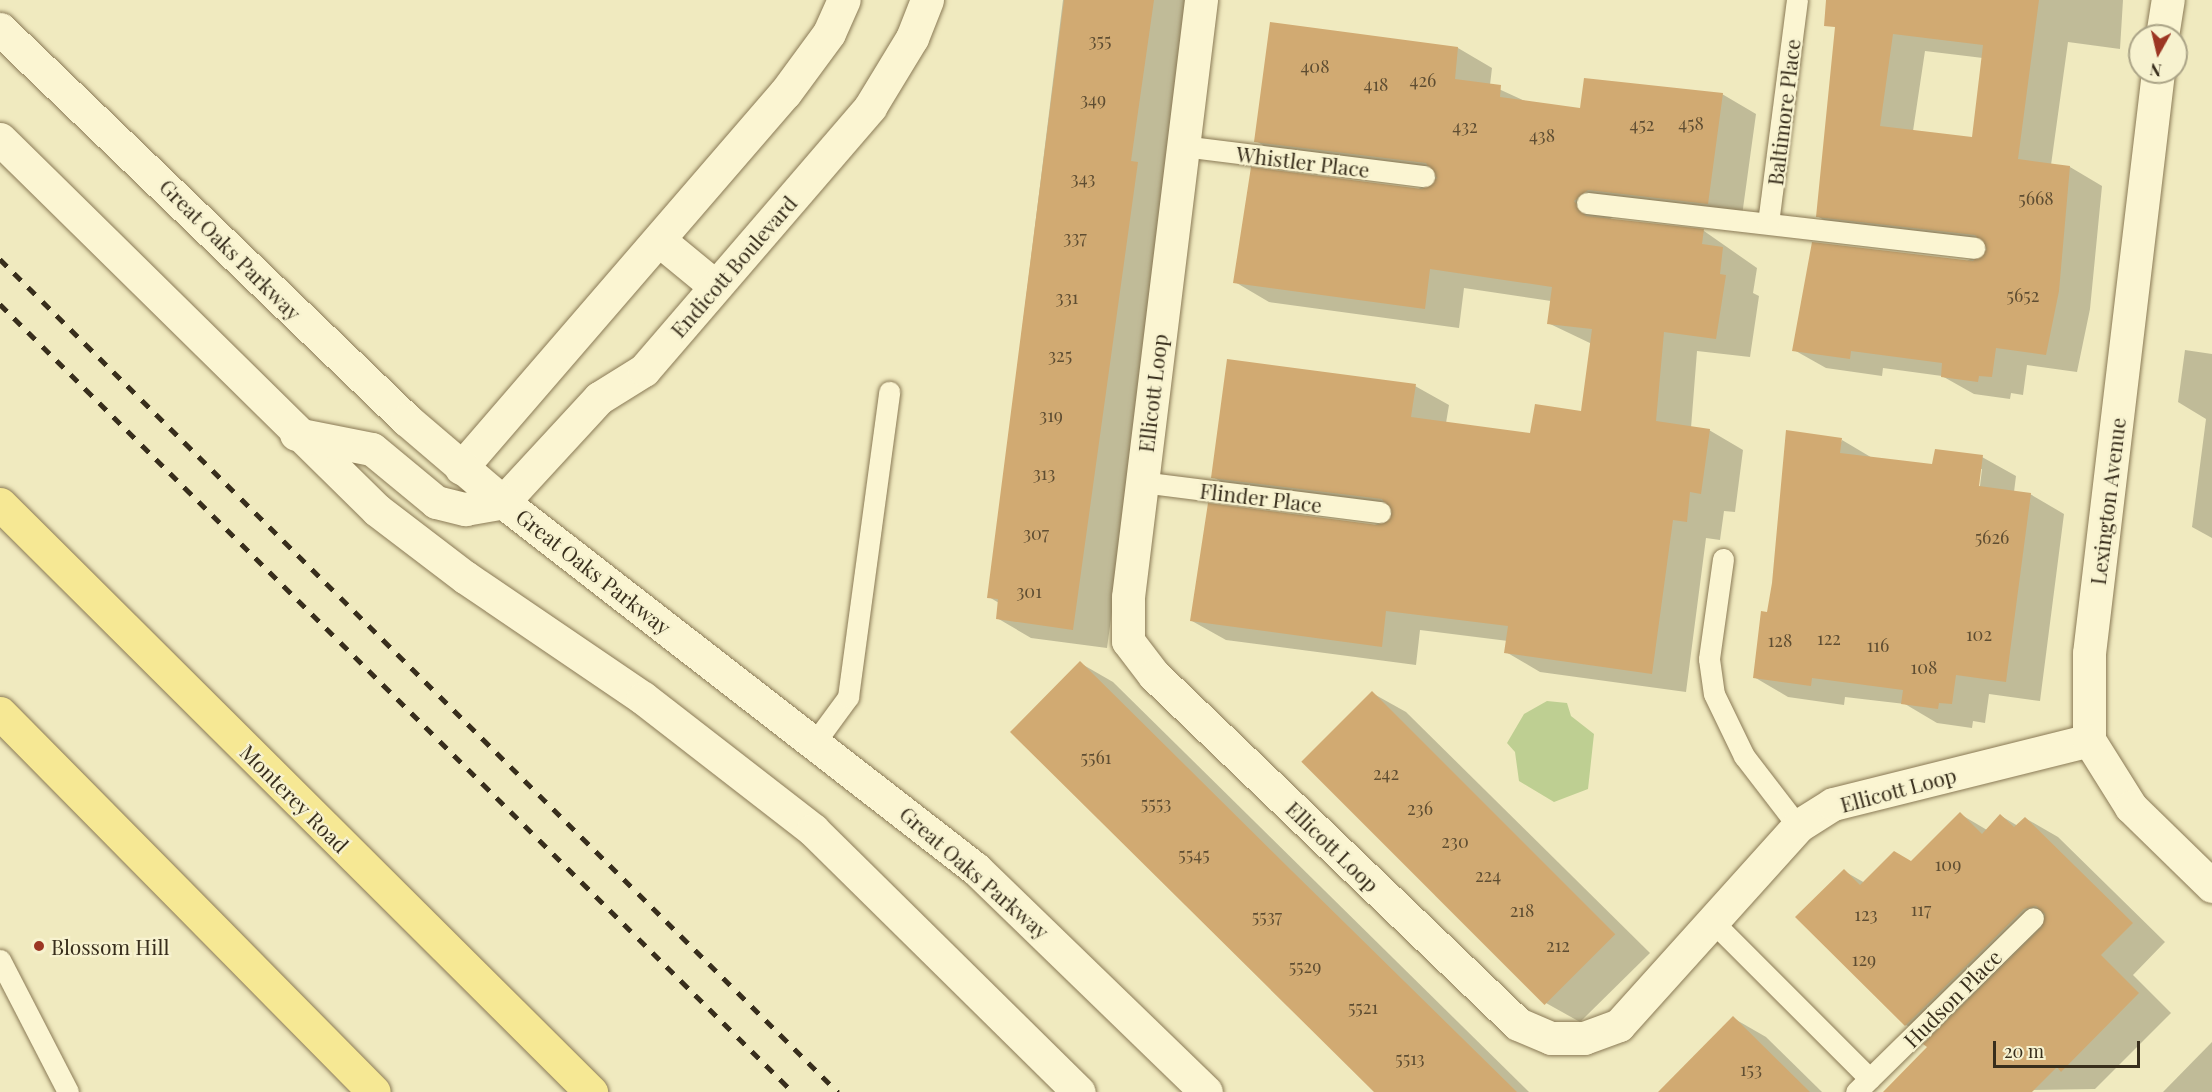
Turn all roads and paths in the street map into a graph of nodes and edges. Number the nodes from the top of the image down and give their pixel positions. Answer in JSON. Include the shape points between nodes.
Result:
{"nodes":[{"id":1,"x":844,"y":0,"type":"edge"},
{"id":2,"x":927,"y":0,"type":"edge"},
{"id":3,"x":1201,"y":0,"type":"edge"},
{"id":4,"x":1797,"y":0,"type":"edge"},
{"id":5,"x":2168,"y":0,"type":"edge"},
{"id":6,"x":2165,"y":24,"type":"edge"},
{"id":7,"x":0,"y":29,"type":"edge"},
{"id":8,"x":2157,"y":84,"type":"edge"},
{"id":9,"x":0,"y":139,"type":"edge"},
{"id":10,"x":1182,"y":146,"type":"junction"},
{"id":11,"x":1424,"y":176,"type":"dead end"},
{"id":12,"x":1587,"y":203,"type":"dead end"},
{"id":13,"x":1768,"y":223,"type":"junction"},
{"id":14,"x":658,"y":240,"type":"junction"},
{"id":15,"x":1974,"y":248,"type":"dead end"},
{"id":16,"x":715,"y":286,"type":"junction"},
{"id":17,"x":889,"y":392,"type":"dead end"},
{"id":18,"x":296,"y":434,"type":"junction"},
{"id":19,"x":461,"y":468,"type":"junction"},
{"id":20,"x":1141,"y":482,"type":"junction"},
{"id":21,"x":503,"y":502,"type":"junction"},
{"id":22,"x":0,"y":504,"type":"edge"},
{"id":23,"x":1380,"y":512,"type":"dead end"},
{"id":24,"x":1723,"y":559,"type":"dead end"},
{"id":25,"x":0,"y":713,"type":"edge"},
{"id":26,"x":2090,"y":740,"type":"junction"},
{"id":27,"x":815,"y":742,"type":"junction"},
{"id":28,"x":1798,"y":826,"type":"junction"},
{"id":29,"x":2212,"y":886,"type":"edge"},
{"id":30,"x":2033,"y":918,"type":"dead end"},
{"id":31,"x":1712,"y":921,"type":"junction"},
{"id":32,"x":0,"y":960,"type":"edge"},
{"id":33,"x":1863,"y":1085,"type":"edge"},
{"id":34,"x":68,"y":1088,"type":"edge"},
{"id":35,"x":374,"y":1092,"type":"edge"},
{"id":36,"x":591,"y":1092,"type":"edge"},
{"id":37,"x":1079,"y":1092,"type":"edge"},
{"id":38,"x":1206,"y":1092,"type":"edge"}],
"edges":[{"from":1,"to":14,"type":"street","via":[[829,33],[785,93]]},
{"from":2,"to":16,"type":"street","name":"Endicott Boulevard","via":[[912,38],[870,107]]},
{"from":3,"to":10,"type":"street","name":"Ellicott Loop"},
{"from":4,"to":13,"type":"lane","name":"Baltimore Place"},
{"from":5,"to":6,"type":"street"},
{"from":7,"to":19,"type":"street","name":"Great Oaks Parkway"},
{"from":8,"to":26,"type":"street","name":"Lexington Avenue","via":[[2089,653]]},
{"from":9,"to":18,"type":"street"},
{"from":10,"to":11,"type":"lane","name":"Whistler Place"},
{"from":10,"to":20,"type":"street","name":"Ellicott Loop"},
{"from":12,"to":13,"type":"lane"},
{"from":13,"to":15,"type":"lane"},
{"from":14,"to":16,"type":"street"},
{"from":14,"to":19,"type":"street"},
{"from":16,"to":21,"type":"street","name":"Endicott Boulevard","via":[[644,370],[599,398]]},
{"from":17,"to":27,"type":"lane","via":[[848,697]]},
{"from":18,"to":21,"type":"street","via":[[372,449],[436,502],[465,509]]},
{"from":18,"to":37,"type":"street","via":[[377,510],[465,577],[643,698],[813,830]]},
{"from":19,"to":21,"type":"street","name":"Great Oaks Parkway"},
{"from":20,"to":23,"type":"lane","name":"Flinder Place"},
{"from":20,"to":31,"type":"street","name":"Ellicott Loop","via":[[1128,641],[1154,675],[1518,1024],[1551,1038],[1584,1038],[1619,1025]]},
{"from":21,"to":27,"type":"street","name":"Great Oaks Parkway"},
{"from":22,"to":36,"type":"main road","name":"Monterey Road"},
{"from":24,"to":28,"type":"lane","via":[[1709,659],[1713,694],[1744,756]]},
{"from":25,"to":35,"type":"main road"},
{"from":26,"to":28,"type":"street","name":"Ellicott Loop","via":[[1833,804]]},
{"from":26,"to":29,"type":"street","via":[[2131,807]]},
{"from":27,"to":38,"type":"street","name":"Great Oaks Parkway","via":[[976,868]]},
{"from":28,"to":31,"type":"street","name":"Ellicott Loop"},
{"from":30,"to":33,"type":"lane","name":"Hudson Place"},
{"from":31,"to":33,"type":"lane","name":"Hudson Place"},
{"from":32,"to":34,"type":"lane"}]}
